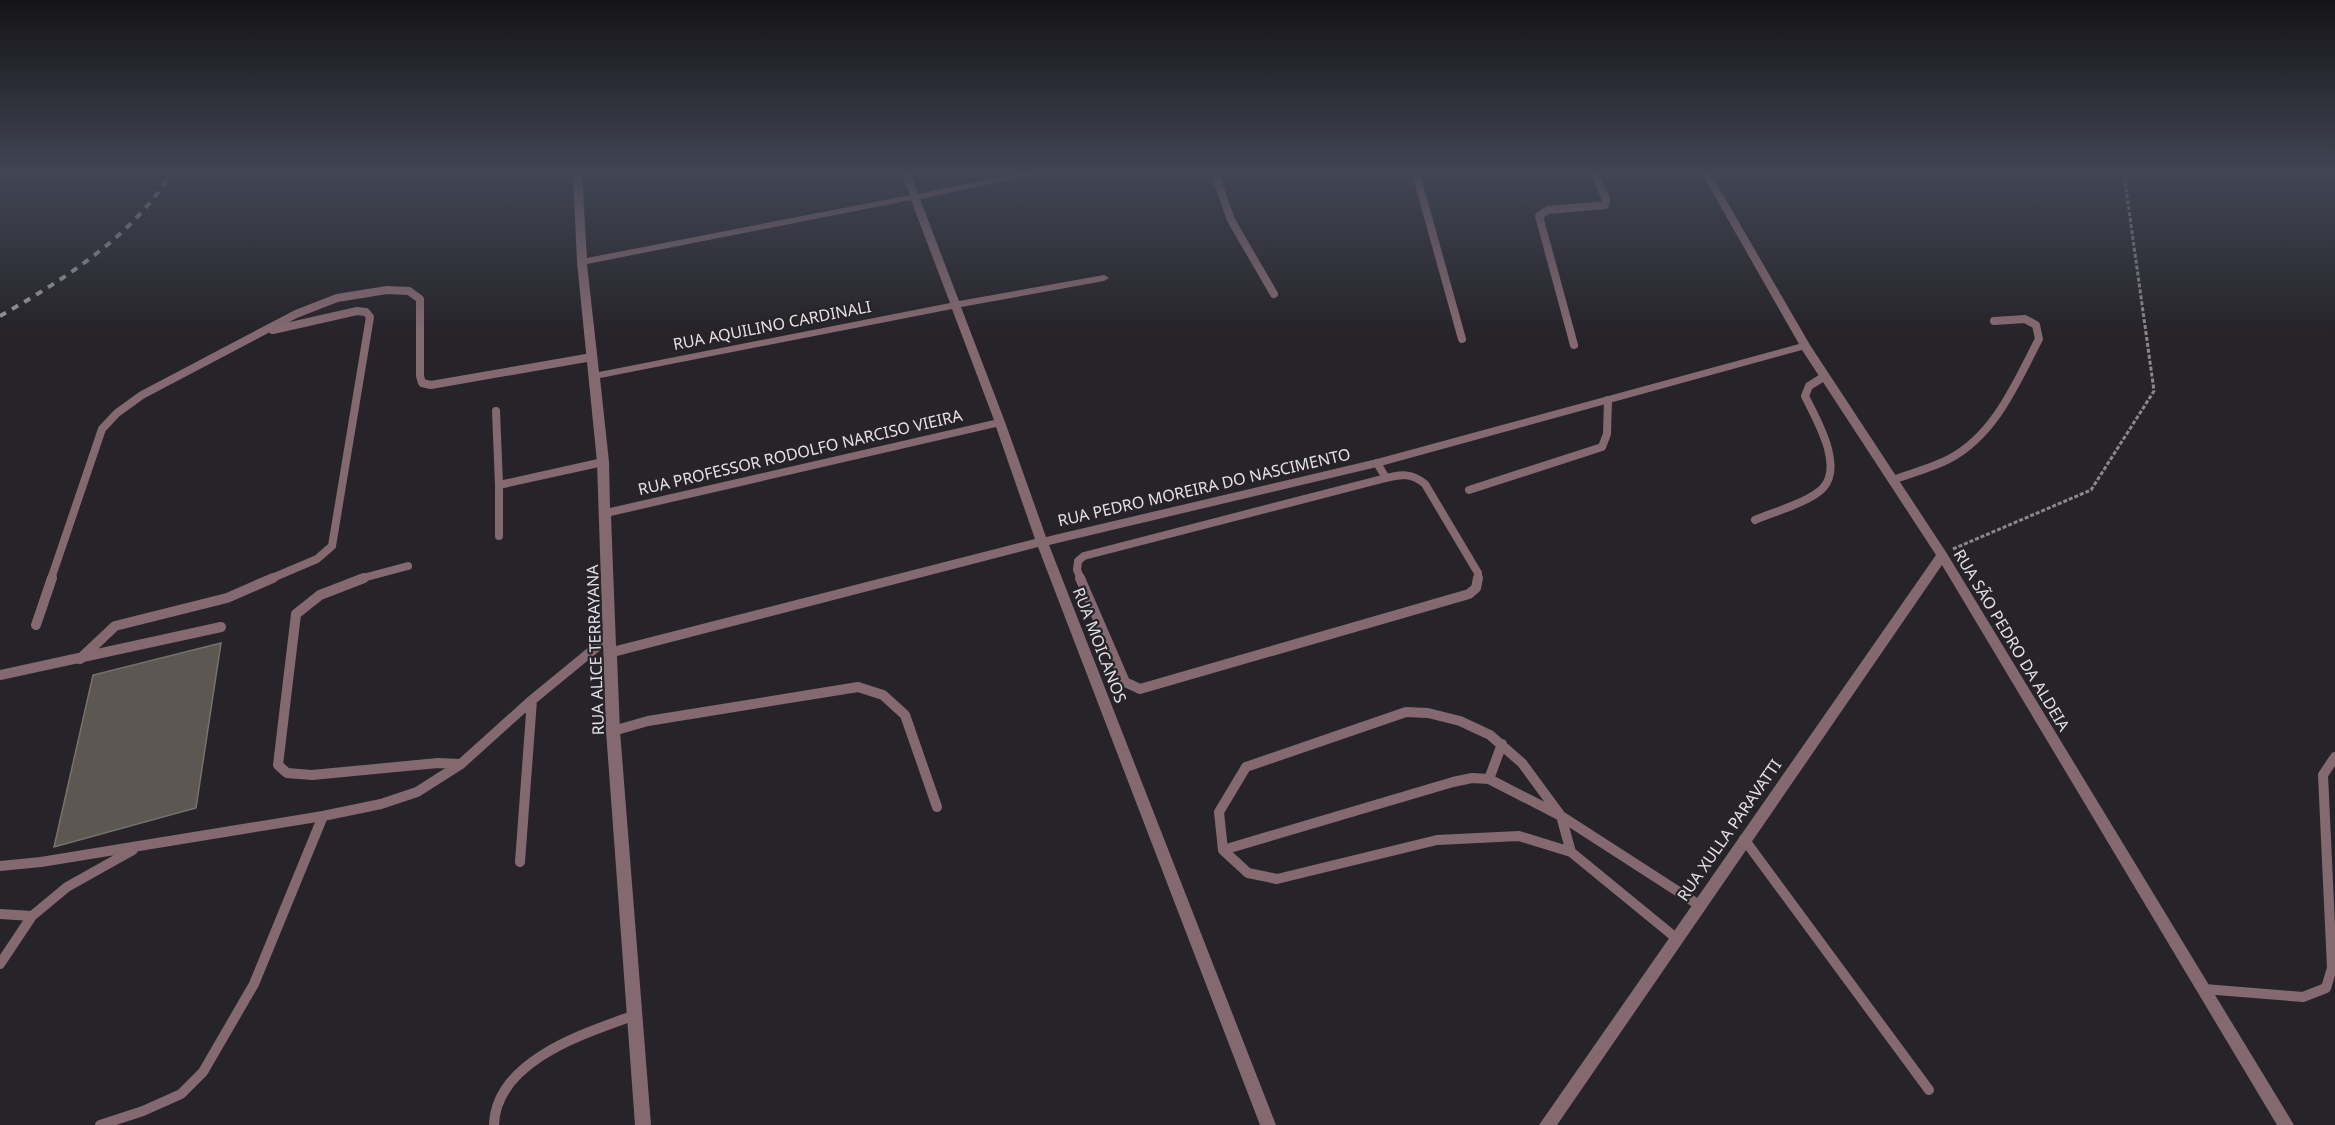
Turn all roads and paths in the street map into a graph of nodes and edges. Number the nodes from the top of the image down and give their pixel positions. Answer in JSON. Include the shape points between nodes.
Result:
{"nodes":[{"id":1,"x":580,"y":226,"type":"edge"},
{"id":2,"x":764,"y":226,"type":"edge"},
{"id":3,"x":926,"y":226,"type":"edge"},
{"id":4,"x":1235,"y":226,"type":"edge"},
{"id":5,"x":1431,"y":226,"type":"edge"},
{"id":6,"x":1542,"y":226,"type":"edge"},
{"id":7,"x":1736,"y":226,"type":"edge"},
{"id":8,"x":2131,"y":226,"type":"edge"},
{"id":9,"x":582,"y":262,"type":"junction"},
{"id":10,"x":1104,"y":278,"type":"dead end"},
{"id":11,"x":1274,"y":294,"type":"dead end"},
{"id":12,"x":955,"y":304,"type":"junction"},
{"id":13,"x":1994,"y":321,"type":"dead end"},
{"id":14,"x":266,"y":331,"type":"junction"},
{"id":15,"x":1462,"y":339,"type":"dead end"},
{"id":16,"x":1574,"y":345,"type":"dead end"},
{"id":17,"x":1805,"y":346,"type":"junction"},
{"id":18,"x":592,"y":357,"type":"junction"},
{"id":19,"x":594,"y":375,"type":"junction"},
{"id":20,"x":1825,"y":376,"type":"junction"},
{"id":21,"x":1608,"y":400,"type":"junction"},
{"id":22,"x":496,"y":411,"type":"dead end"},
{"id":23,"x":1000,"y":422,"type":"junction"},
{"id":24,"x":603,"y":462,"type":"junction"},
{"id":25,"x":1377,"y":463,"type":"junction"},
{"id":26,"x":1386,"y":478,"type":"junction"},
{"id":27,"x":1893,"y":480,"type":"junction"},
{"id":28,"x":499,"y":485,"type":"junction"},
{"id":29,"x":1469,"y":490,"type":"dead end"},
{"id":30,"x":607,"y":513,"type":"junction"},
{"id":31,"x":1755,"y":520,"type":"dead end"},
{"id":32,"x":500,"y":536,"type":"dead end"},
{"id":33,"x":1042,"y":542,"type":"junction"},
{"id":34,"x":1942,"y":555,"type":"junction"},
{"id":35,"x":408,"y":566,"type":"dead end"},
{"id":36,"x":36,"y":625,"type":"dead end"},
{"id":37,"x":221,"y":627,"type":"dead end"},
{"id":38,"x":610,"y":636,"type":"junction"},
{"id":39,"x":610,"y":652,"type":"junction"},
{"id":40,"x":80,"y":659,"type":"junction"},
{"id":41,"x":0,"y":675,"type":"edge"},
{"id":42,"x":532,"y":700,"type":"junction"},
{"id":43,"x":614,"y":731,"type":"junction"},
{"id":44,"x":1502,"y":744,"type":"junction"},
{"id":45,"x":2335,"y":758,"type":"edge"},
{"id":46,"x":461,"y":764,"type":"junction"},
{"id":47,"x":1489,"y":779,"type":"junction"},
{"id":48,"x":937,"y":807,"type":"dead end"},
{"id":49,"x":323,"y":816,"type":"junction"},
{"id":50,"x":1560,"y":816,"type":"junction"},
{"id":51,"x":1744,"y":839,"type":"junction"},
{"id":52,"x":140,"y":846,"type":"junction"},
{"id":53,"x":1223,"y":849,"type":"junction"},
{"id":54,"x":1571,"y":852,"type":"junction"},
{"id":55,"x":520,"y":862,"type":"dead end"},
{"id":56,"x":1,"y":867,"type":"edge"},
{"id":57,"x":1699,"y":905,"type":"junction"},
{"id":58,"x":0,"y":914,"type":"edge"},
{"id":59,"x":32,"y":916,"type":"junction"},
{"id":60,"x":1676,"y":938,"type":"junction"},
{"id":61,"x":0,"y":964,"type":"edge"},
{"id":62,"x":2204,"y":989,"type":"junction"},
{"id":63,"x":635,"y":1015,"type":"junction"},
{"id":64,"x":1929,"y":1090,"type":"dead end"},
{"id":65,"x":100,"y":1125,"type":"edge"},
{"id":66,"x":494,"y":1125,"type":"edge"},
{"id":67,"x":643,"y":1125,"type":"edge"},
{"id":68,"x":1268,"y":1125,"type":"edge"},
{"id":69,"x":1547,"y":1125,"type":"edge"},
{"id":70,"x":2286,"y":1125,"type":"edge"}],
"edges":[{"from":1,"to":9,"type":"street","name":"RUA ALICE TERRAYANA"},
{"from":2,"to":9,"type":"street"},
{"from":3,"to":12,"type":"street","name":"RUA MOICANOS"},
{"from":4,"to":11,"type":"lane"},
{"from":5,"to":15,"type":"lane"},
{"from":6,"to":16,"type":"lane"},
{"from":7,"to":17,"type":"street","name":"RUA SÃO PEDRO DA ALDEIA"},
{"from":8,"to":34,"type":"path","via":[[2154,391],[2091,490]]},
{"from":9,"to":18,"type":"street","name":"RUA ALICE TERRAYANA"},
{"from":10,"to":12,"type":"street","name":"RUA AQUILINO CARDINALI"},
{"from":12,"to":19,"type":"street","name":"RUA AQUILINO CARDINALI"},
{"from":12,"to":23,"type":"street","name":"RUA MOICANOS"},
{"from":13,"to":27,"type":"lane","via":[[2029,319],[2040,331],[1999,413],[1982,435],[1950,458]]},
{"from":14,"to":18,"type":"lane","via":[[337,298],[387,290],[409,291],[420,299],[422,383],[432,385]]},
{"from":14,"to":36,"type":"lane","via":[[142,395],[102,429]]},
{"from":14,"to":40,"type":"lane","via":[[357,311],[370,317],[332,546],[317,559],[227,598],[115,626]]},
{"from":17,"to":20,"type":"street","name":"RUA SÃO PEDRO DA ALDEIA"},
{"from":17,"to":21,"type":"street","name":"RUA PEDRO MOREIRA DO NASCIMENTO"},
{"from":18,"to":19,"type":"street","name":"RUA ALICE TERRAYANA"},
{"from":19,"to":24,"type":"street","name":"RUA ALICE TERRAYANA"},
{"from":20,"to":27,"type":"street","name":"RUA SÃO PEDRO DA ALDEIA"},
{"from":20,"to":31,"type":"lane","via":[[1809,386],[1805,396],[1830,453],[1830,478],[1822,489]]},
{"from":21,"to":25,"type":"street","name":"RUA PEDRO MOREIRA DO NASCIMENTO"},
{"from":21,"to":29,"type":"lane","via":[[1607,434],[1602,447]]},
{"from":22,"to":28,"type":"lane"},
{"from":23,"to":30,"type":"street","name":"RUA PROFESSOR RODOLFO NARCISO VIEIRA"},
{"from":23,"to":33,"type":"street","name":"RUA MOICANOS"},
{"from":24,"to":28,"type":"lane"},
{"from":24,"to":30,"type":"street","name":"RUA ALICE TERRAYANA"},
{"from":25,"to":26,"type":"lane"},
{"from":25,"to":33,"type":"street","name":"RUA PEDRO MOREIRA DO NASCIMENTO"},
{"from":26,"to":26,"type":"lane","via":[[1406,473],[1419,477],[1425,484],[1478,573],[1476,589],[1149,687],[1140,689],[1125,682],[1077,570],[1078,561],[1084,556]]},
{"from":27,"to":34,"type":"street","name":"RUA SÃO PEDRO DA ALDEIA"},
{"from":28,"to":32,"type":"lane"},
{"from":30,"to":38,"type":"street","name":"RUA ALICE TERRAYANA"},
{"from":33,"to":39,"type":"street","name":"RUA PEDRO MOREIRA DO NASCIMENTO"},
{"from":33,"to":68,"type":"street","name":"RUA MOICANOS"},
{"from":34,"to":51,"type":"street","name":"RUA XULLA PARAVATTI"},
{"from":34,"to":62,"type":"street","name":"RUA SÃO PEDRO DA ALDEIA"},
{"from":35,"to":46,"type":"lane","via":[[336,586],[310,599],[296,614],[278,765],[287,773],[312,776]]},
{"from":37,"to":40,"type":"lane"},
{"from":38,"to":39,"type":"street","name":"RUA ALICE TERRAYANA"},
{"from":38,"to":42,"type":"lane"},
{"from":39,"to":43,"type":"street","name":"RUA ALICE TERRAYANA"},
{"from":40,"to":41,"type":"lane"},
{"from":42,"to":46,"type":"lane"},
{"from":42,"to":55,"type":"lane"},
{"from":43,"to":48,"type":"lane","via":[[648,721],[858,687],[883,695],[905,715]]},
{"from":43,"to":63,"type":"street","name":"RUA ALICE TERRAYANA"},
{"from":44,"to":47,"type":"lane"},
{"from":44,"to":50,"type":"lane","via":[[1529,771]]},
{"from":44,"to":53,"type":"lane","via":[[1460,721],[1406,712],[1246,767],[1219,812]]},
{"from":45,"to":62,"type":"lane","via":[[2323,775],[2332,968],[2326,988],[2303,997]]},
{"from":46,"to":49,"type":"lane","via":[[417,792]]},
{"from":47,"to":50,"type":"lane"},
{"from":47,"to":53,"type":"lane","via":[[1453,782]]},
{"from":49,"to":52,"type":"lane"},
{"from":49,"to":65,"type":"lane","via":[[254,984],[203,1072],[181,1094],[143,1112]]},
{"from":50,"to":54,"type":"lane"},
{"from":50,"to":57,"type":"lane"},
{"from":51,"to":57,"type":"street","name":"RUA XULLA PARAVATTI"},
{"from":51,"to":64,"type":"lane"},
{"from":52,"to":56,"type":"lane"},
{"from":52,"to":59,"type":"lane","via":[[67,887]]},
{"from":53,"to":54,"type":"lane","via":[[1248,873],[1277,879],[1437,840],[1520,836]]},
{"from":54,"to":60,"type":"lane"},
{"from":57,"to":60,"type":"street","name":"RUA XULLA PARAVATTI"},
{"from":58,"to":59,"type":"lane"},
{"from":59,"to":61,"type":"lane"},
{"from":60,"to":69,"type":"street","name":"RUA XULLA PARAVATTI"},
{"from":62,"to":70,"type":"street","name":"RUA SÃO PEDRO DA ALDEIA"},
{"from":63,"to":66,"type":"lane","via":[[561,1043],[538,1056],[513,1081],[494,1110]]},
{"from":63,"to":67,"type":"street","name":"RUA ALICE TERRAYANA"}]}
